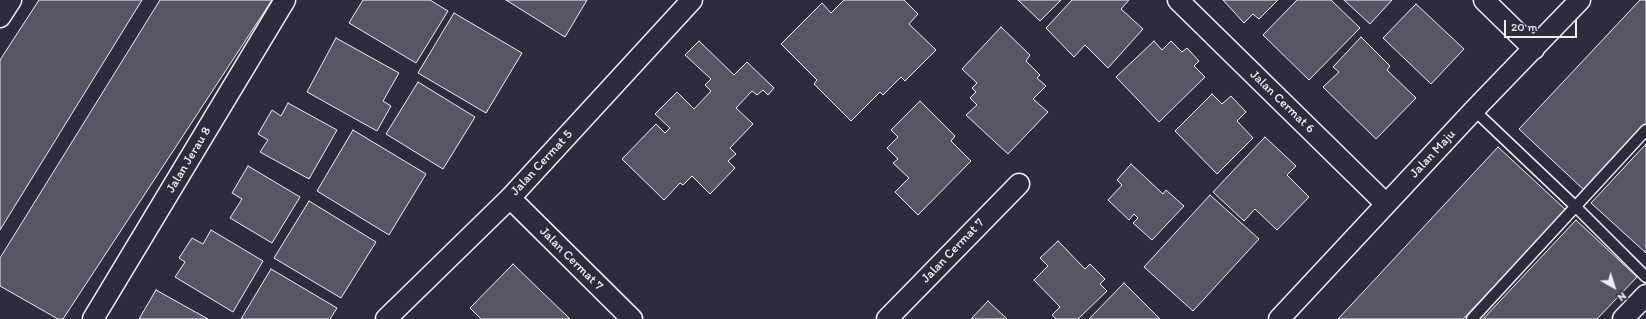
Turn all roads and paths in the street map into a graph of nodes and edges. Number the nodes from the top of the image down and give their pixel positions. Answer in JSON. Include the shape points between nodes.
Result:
{"nodes":[{"id":1,"x":11,"y":0,"type":"edge"},
{"id":2,"x":285,"y":0,"type":"edge"},
{"id":3,"x":692,"y":0,"type":"edge"},
{"id":4,"x":1178,"y":0,"type":"edge"},
{"id":5,"x":1484,"y":0,"type":"edge"},
{"id":6,"x":1580,"y":0,"type":"edge"},
{"id":7,"x":0,"y":17,"type":"edge"},
{"id":8,"x":1534,"y":49,"type":"junction"},
{"id":9,"x":1474,"y":110,"type":"junction"},
{"id":10,"x":1646,"y":130,"type":"edge"},
{"id":11,"x":1019,"y":184,"type":"dead end"},
{"id":12,"x":510,"y":198,"type":"junction"},
{"id":13,"x":1386,"y":204,"type":"junction"},
{"id":14,"x":1575,"y":206,"type":"junction"},
{"id":15,"x":1646,"y":277,"type":"edge"},
{"id":16,"x":1646,"y":295,"type":"edge"},
{"id":17,"x":1285,"y":316,"type":"edge"},
{"id":18,"x":93,"y":319,"type":"edge"},
{"id":19,"x":386,"y":319,"type":"edge"},
{"id":20,"x":632,"y":319,"type":"edge"},
{"id":21,"x":887,"y":319,"type":"edge"},
{"id":22,"x":1472,"y":319,"type":"edge"},
{"id":23,"x":1623,"y":319,"type":"edge"}],
"edges":[{"from":1,"to":7,"type":"street"},
{"from":2,"to":18,"type":"street","name":"Jalan Jerau 8"},
{"from":3,"to":12,"type":"street","name":"Jalan Cermat 5"},
{"from":4,"to":13,"type":"street","name":"Jalan Cermat 6"},
{"from":5,"to":8,"type":"street"},
{"from":6,"to":8,"type":"street","name":"Jalan Maju"},
{"from":8,"to":9,"type":"street","name":"Jalan Maju"},
{"from":9,"to":13,"type":"street","name":"Jalan Maju"},
{"from":9,"to":14,"type":"lane"},
{"from":10,"to":14,"type":"lane"},
{"from":11,"to":21,"type":"street","name":"Jalan Cermat 7"},
{"from":12,"to":19,"type":"street","name":"Jalan Cermat 5"},
{"from":12,"to":20,"type":"street","name":"Jalan Cermat 7"},
{"from":13,"to":17,"type":"street","name":"Jalan Maju"},
{"from":14,"to":15,"type":"lane"},
{"from":14,"to":22,"type":"lane"},
{"from":16,"to":23,"type":"street"}]}
